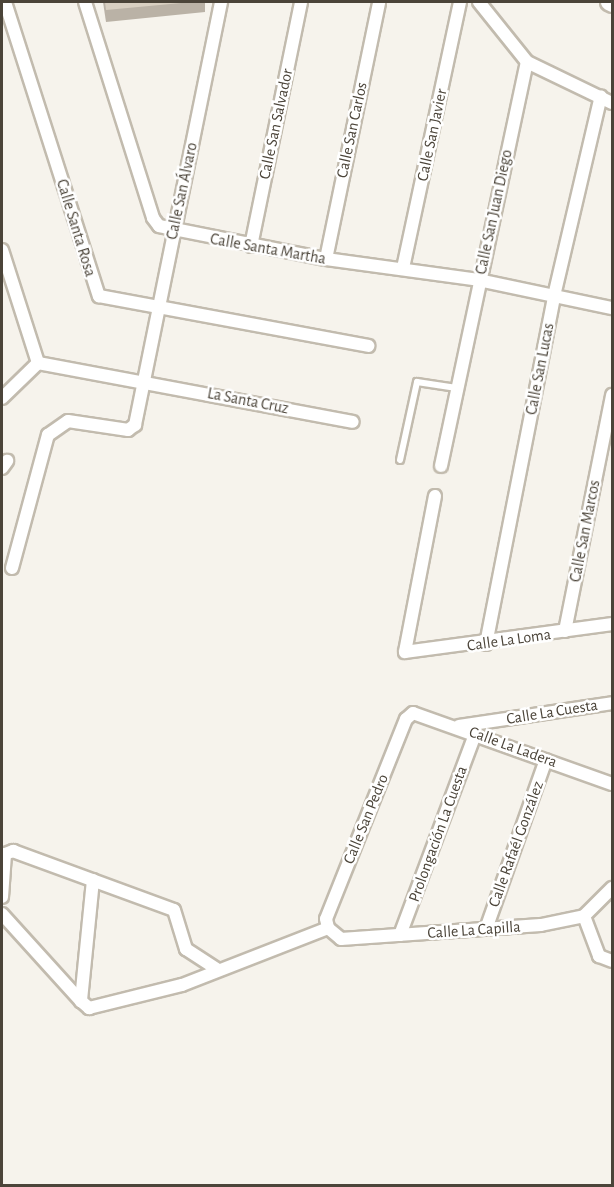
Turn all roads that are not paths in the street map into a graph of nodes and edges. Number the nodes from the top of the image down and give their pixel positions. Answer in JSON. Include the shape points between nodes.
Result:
{"nodes":[{"id":1,"x":4,"y":2,"type":"edge"},
{"id":2,"x":85,"y":2,"type":"edge"},
{"id":3,"x":221,"y":2,"type":"edge"},
{"id":4,"x":302,"y":2,"type":"edge"},
{"id":5,"x":379,"y":2,"type":"edge"},
{"id":6,"x":460,"y":2,"type":"edge"},
{"id":7,"x":479,"y":2,"type":"edge"},
{"id":8,"x":608,"y":2,"type":"edge"},
{"id":9,"x":612,"y":4,"type":"edge"},
{"id":10,"x":527,"y":62,"type":"junction"},
{"id":11,"x":601,"y":96,"type":"junction"},
{"id":12,"x":612,"y":103,"type":"edge"},
{"id":13,"x":174,"y":232,"type":"junction"},
{"id":14,"x":250,"y":246,"type":"junction"},
{"id":15,"x":2,"y":250,"type":"edge"},
{"id":16,"x":326,"y":259,"type":"junction"},
{"id":17,"x":403,"y":268,"type":"junction"},
{"id":18,"x":479,"y":280,"type":"junction"},
{"id":19,"x":554,"y":296,"type":"junction"},
{"id":20,"x":158,"y":308,"type":"junction"},
{"id":21,"x":612,"y":308,"type":"edge"},
{"id":22,"x":368,"y":346,"type":"dead end"},
{"id":23,"x":38,"y":363,"type":"junction"},
{"id":24,"x":142,"y":381,"type":"junction"},
{"id":25,"x":458,"y":388,"type":"junction"},
{"id":26,"x":612,"y":395,"type":"edge"},
{"id":27,"x":2,"y":398,"type":"edge"},
{"id":28,"x":353,"y":422,"type":"dead end"},
{"id":29,"x":400,"y":460,"type":"dead end"},
{"id":30,"x":441,"y":466,"type":"dead end"},
{"id":31,"x":435,"y":496,"type":"dead end"},
{"id":32,"x":12,"y":568,"type":"dead end"},
{"id":33,"x":612,"y":624,"type":"edge"},
{"id":34,"x":565,"y":632,"type":"junction"},
{"id":35,"x":486,"y":644,"type":"junction"},
{"id":36,"x":612,"y":703,"type":"edge"},
{"id":37,"x":413,"y":713,"type":"joint"},
{"id":38,"x":457,"y":727,"type":"junction"},
{"id":39,"x":475,"y":734,"type":"junction"},
{"id":40,"x":546,"y":760,"type":"junction"},
{"id":41,"x":612,"y":784,"type":"edge"},
{"id":42,"x":93,"y":880,"type":"junction"},
{"id":43,"x":609,"y":896,"type":"edge"},
{"id":44,"x":2,"y":897,"type":"edge"},
{"id":45,"x":2,"y":914,"type":"edge"},
{"id":46,"x":584,"y":916,"type":"junction"},
{"id":47,"x":328,"y":928,"type":"junction"},
{"id":48,"x":486,"y":929,"type":"junction"},
{"id":49,"x":400,"y":935,"type":"junction"},
{"id":50,"x":612,"y":962,"type":"edge"},
{"id":51,"x":218,"y":970,"type":"junction"},
{"id":52,"x":81,"y":1001,"type":"junction"}],
"edges":[{"from":1,"to":20,"type":"street","name":"Calle Santa Rosa","via":[[95,288],[107,300]]},
{"from":2,"to":13,"type":"street","name":"Calle Santa Martha","via":[[153,218],[159,226]]},
{"from":3,"to":13,"type":"street","name":"Calle San Álvaro"},
{"from":4,"to":14,"type":"street","name":"Calle San Salvador"},
{"from":5,"to":16,"type":"street","name":"Calle San Carlos"},
{"from":6,"to":17,"type":"street","name":"Calle San Javier"},
{"from":7,"to":10,"type":"street"},
{"from":8,"to":9,"type":"street"},
{"from":10,"to":11,"type":"street"},
{"from":10,"to":18,"type":"street","name":"Calle San Juan Diego"},
{"from":11,"to":12,"type":"street"},
{"from":11,"to":19,"type":"street","name":"Calle San Lucas"},
{"from":13,"to":14,"type":"street","name":"Calle Santa Martha"},
{"from":13,"to":20,"type":"street","name":"Calle San Álvaro"},
{"from":14,"to":16,"type":"street","name":"Calle Santa Martha"},
{"from":15,"to":23,"type":"street"},
{"from":16,"to":17,"type":"street","name":"Calle Santa Martha"},
{"from":17,"to":18,"type":"street","name":"Calle Santa Martha"},
{"from":18,"to":19,"type":"street","name":"Calle Santa Martha"},
{"from":18,"to":25,"type":"street","name":"Calle San Juan Diego"},
{"from":19,"to":21,"type":"street","name":"Calle Santa Martha"},
{"from":19,"to":35,"type":"street","name":"Calle San Lucas"},
{"from":20,"to":22,"type":"street","name":"Calle Santa Rosa"},
{"from":20,"to":24,"type":"street","name":"Calle San Álvaro"},
{"from":23,"to":24,"type":"street","name":"La Santa Cruz"},
{"from":23,"to":27,"type":"street"},
{"from":24,"to":28,"type":"street","name":"La Santa Cruz"},
{"from":24,"to":32,"type":"street","name":"Calle San Álvaro","via":[[135,425],[123,430],[68,421],[48,435]]},
{"from":25,"to":29,"type":"lane","via":[[417,382]]},
{"from":25,"to":30,"type":"street","name":"Calle San Juan Diego"},
{"from":26,"to":34,"type":"street","name":"Calle San Marcos"},
{"from":31,"to":35,"type":"street","name":"Calle La Loma","via":[[405,652]]},
{"from":33,"to":34,"type":"street","name":"Calle La Loma"},
{"from":34,"to":35,"type":"street","name":"Calle La Loma"},
{"from":36,"to":38,"type":"street","name":"Calle La Cuesta"},
{"from":37,"to":38,"type":"street","name":"Calle La Ladera"},
{"from":37,"to":47,"type":"street","name":"Calle San Pedro","via":[[406,719],[326,919]]},
{"from":38,"to":39,"type":"street","name":"Calle La Ladera"},
{"from":39,"to":40,"type":"street","name":"Calle La Ladera"},
{"from":39,"to":49,"type":"street","name":"Prolongación La Cuesta"},
{"from":40,"to":41,"type":"street","name":"Calle La Ladera"},
{"from":40,"to":48,"type":"street","name":"Calle Rafaél González"},
{"from":42,"to":44,"type":"street","via":[[8,851]]},
{"from":42,"to":51,"type":"street","via":[[174,910],[186,949]]},
{"from":42,"to":52,"type":"street"},
{"from":43,"to":46,"type":"street"},
{"from":45,"to":52,"type":"street"},
{"from":46,"to":48,"type":"street","name":"Calle La Capilla","via":[[541,925]]},
{"from":46,"to":50,"type":"street","via":[[599,956]]},
{"from":47,"to":49,"type":"street","name":"Calle La Capilla","via":[[341,939]]},
{"from":47,"to":51,"type":"street"},
{"from":48,"to":49,"type":"street","name":"Calle La Capilla"},
{"from":51,"to":52,"type":"street","via":[[182,985],[96,1009]]}]}
